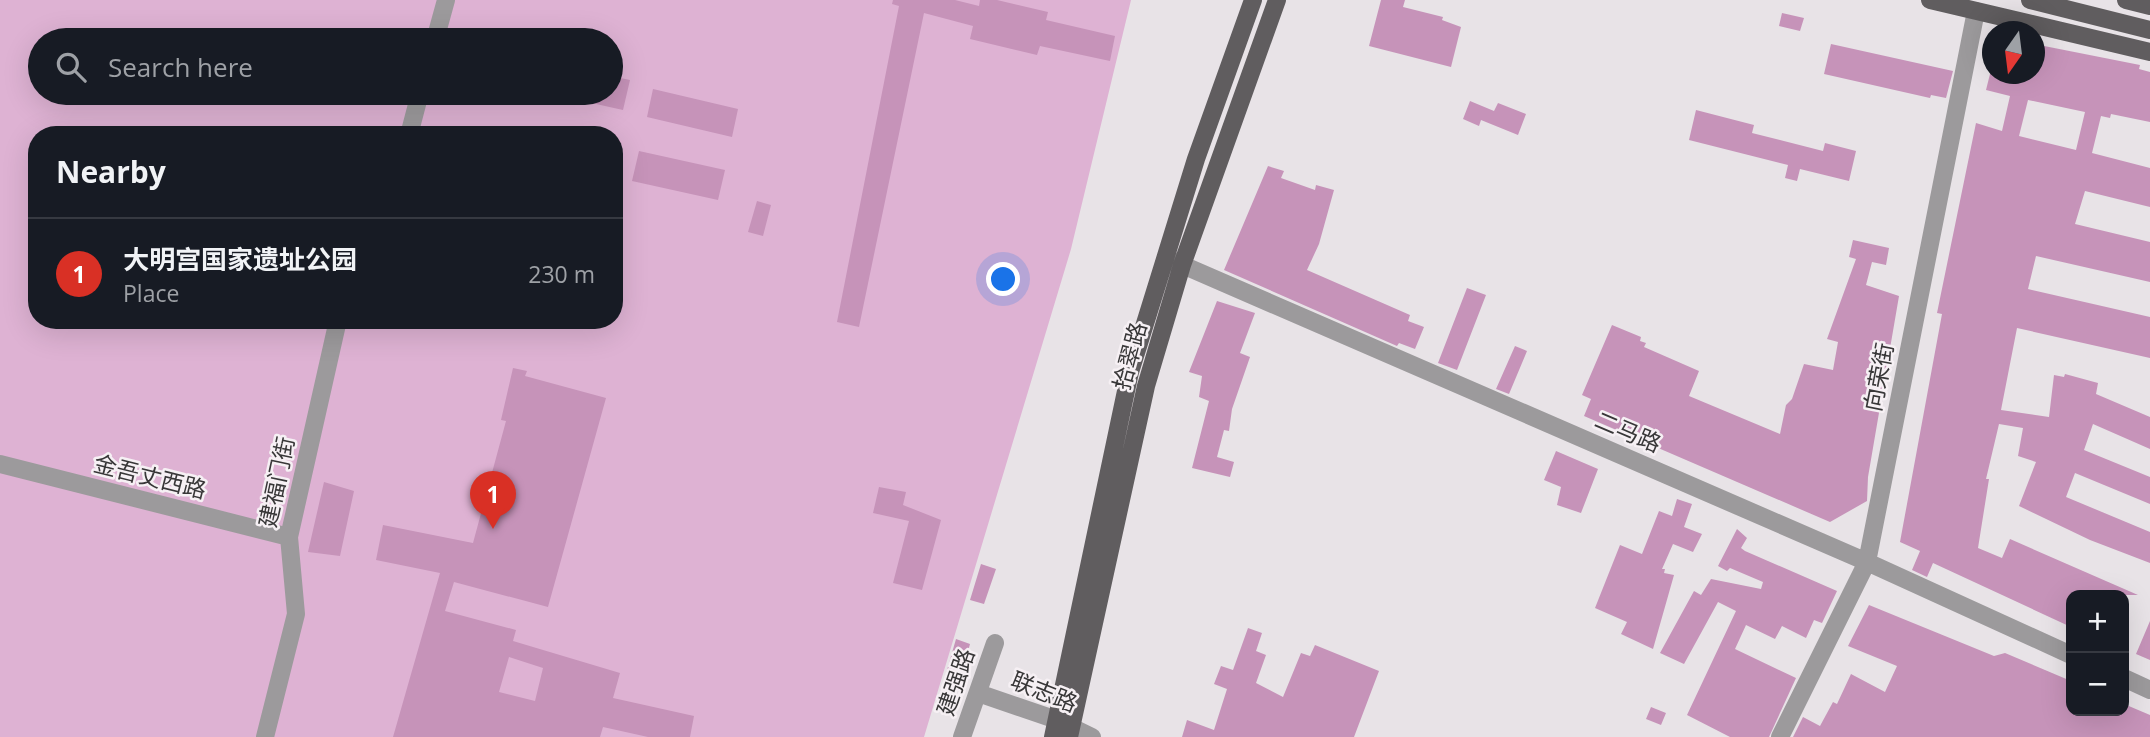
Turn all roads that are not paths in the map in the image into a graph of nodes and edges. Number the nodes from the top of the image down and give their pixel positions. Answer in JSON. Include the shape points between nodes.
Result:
{"nodes":[{"id":1,"x":446,"y":0,"type":"edge"},
{"id":2,"x":1253,"y":0,"type":"edge"},
{"id":3,"x":1277,"y":0,"type":"edge"},
{"id":4,"x":1930,"y":0,"type":"edge"},
{"id":5,"x":2030,"y":0,"type":"edge"},
{"id":6,"x":2126,"y":0,"type":"edge"},
{"id":7,"x":2150,"y":6,"type":"edge"},
{"id":8,"x":1976,"y":11,"type":"junction"},
{"id":9,"x":438,"y":28,"type":"edge"},
{"id":10,"x":2150,"y":30,"type":"edge"},
{"id":11,"x":2150,"y":52,"type":"edge"},
{"id":12,"x":418,"y":105,"type":"edge"},
{"id":13,"x":412,"y":126,"type":"edge"},
{"id":14,"x":1165,"y":257,"type":"junction"},
{"id":15,"x":1182,"y":265,"type":"junction"},
{"id":16,"x":336,"y":329,"type":"edge"},
{"id":17,"x":0,"y":464,"type":"edge"},
{"id":18,"x":289,"y":537,"type":"junction"},
{"id":19,"x":1867,"y":562,"type":"junction"},
{"id":20,"x":995,"y":643,"type":"dead end"},
{"id":21,"x":2069,"y":653,"type":"edge"},
{"id":22,"x":2129,"y":680,"type":"edge"},
{"id":23,"x":2150,"y":690,"type":"edge"},
{"id":24,"x":978,"y":693,"type":"junction"},
{"id":25,"x":1062,"y":731,"type":"edge"},
{"id":26,"x":265,"y":737,"type":"edge"},
{"id":27,"x":962,"y":737,"type":"edge"},
{"id":28,"x":1092,"y":737,"type":"edge"},
{"id":29,"x":1780,"y":737,"type":"edge"}],
"edges":[{"from":1,"to":9,"type":"street"},
{"from":2,"to":14,"type":"main road","name":"拾翠路"},
{"from":3,"to":15,"type":"main road","name":"拾翠路"},
{"from":4,"to":8,"type":"main road"},
{"from":5,"to":10,"type":"main road"},
{"from":6,"to":7,"type":"main road"},
{"from":8,"to":11,"type":"main road"},
{"from":8,"to":19,"type":"street","name":"向荣街"},
{"from":12,"to":13,"type":"street"},
{"from":14,"to":15,"type":"street","name":"二马路"},
{"from":14,"to":25,"type":"main road","name":"拾翠路","via":[[1130,372]]},
{"from":15,"to":19,"type":"street","name":"二马路"},
{"from":15,"to":25,"type":"main road","name":"拾翠路","via":[[1146,386]]},
{"from":16,"to":18,"type":"street","name":"建福门街"},
{"from":17,"to":18,"type":"street","name":"金吾丈西路"},
{"from":18,"to":26,"type":"street","name":"建福门街","via":[[296,614]]},
{"from":19,"to":21,"type":"street","name":"二马路"},
{"from":19,"to":29,"type":"street","name":"向荣街"},
{"from":20,"to":24,"type":"street","name":"建强路"},
{"from":22,"to":23,"type":"street"},
{"from":24,"to":25,"type":"street","name":"联志路"},
{"from":24,"to":27,"type":"street","name":"建强路"},
{"from":25,"to":28,"type":"street","name":"联志路"}]}
